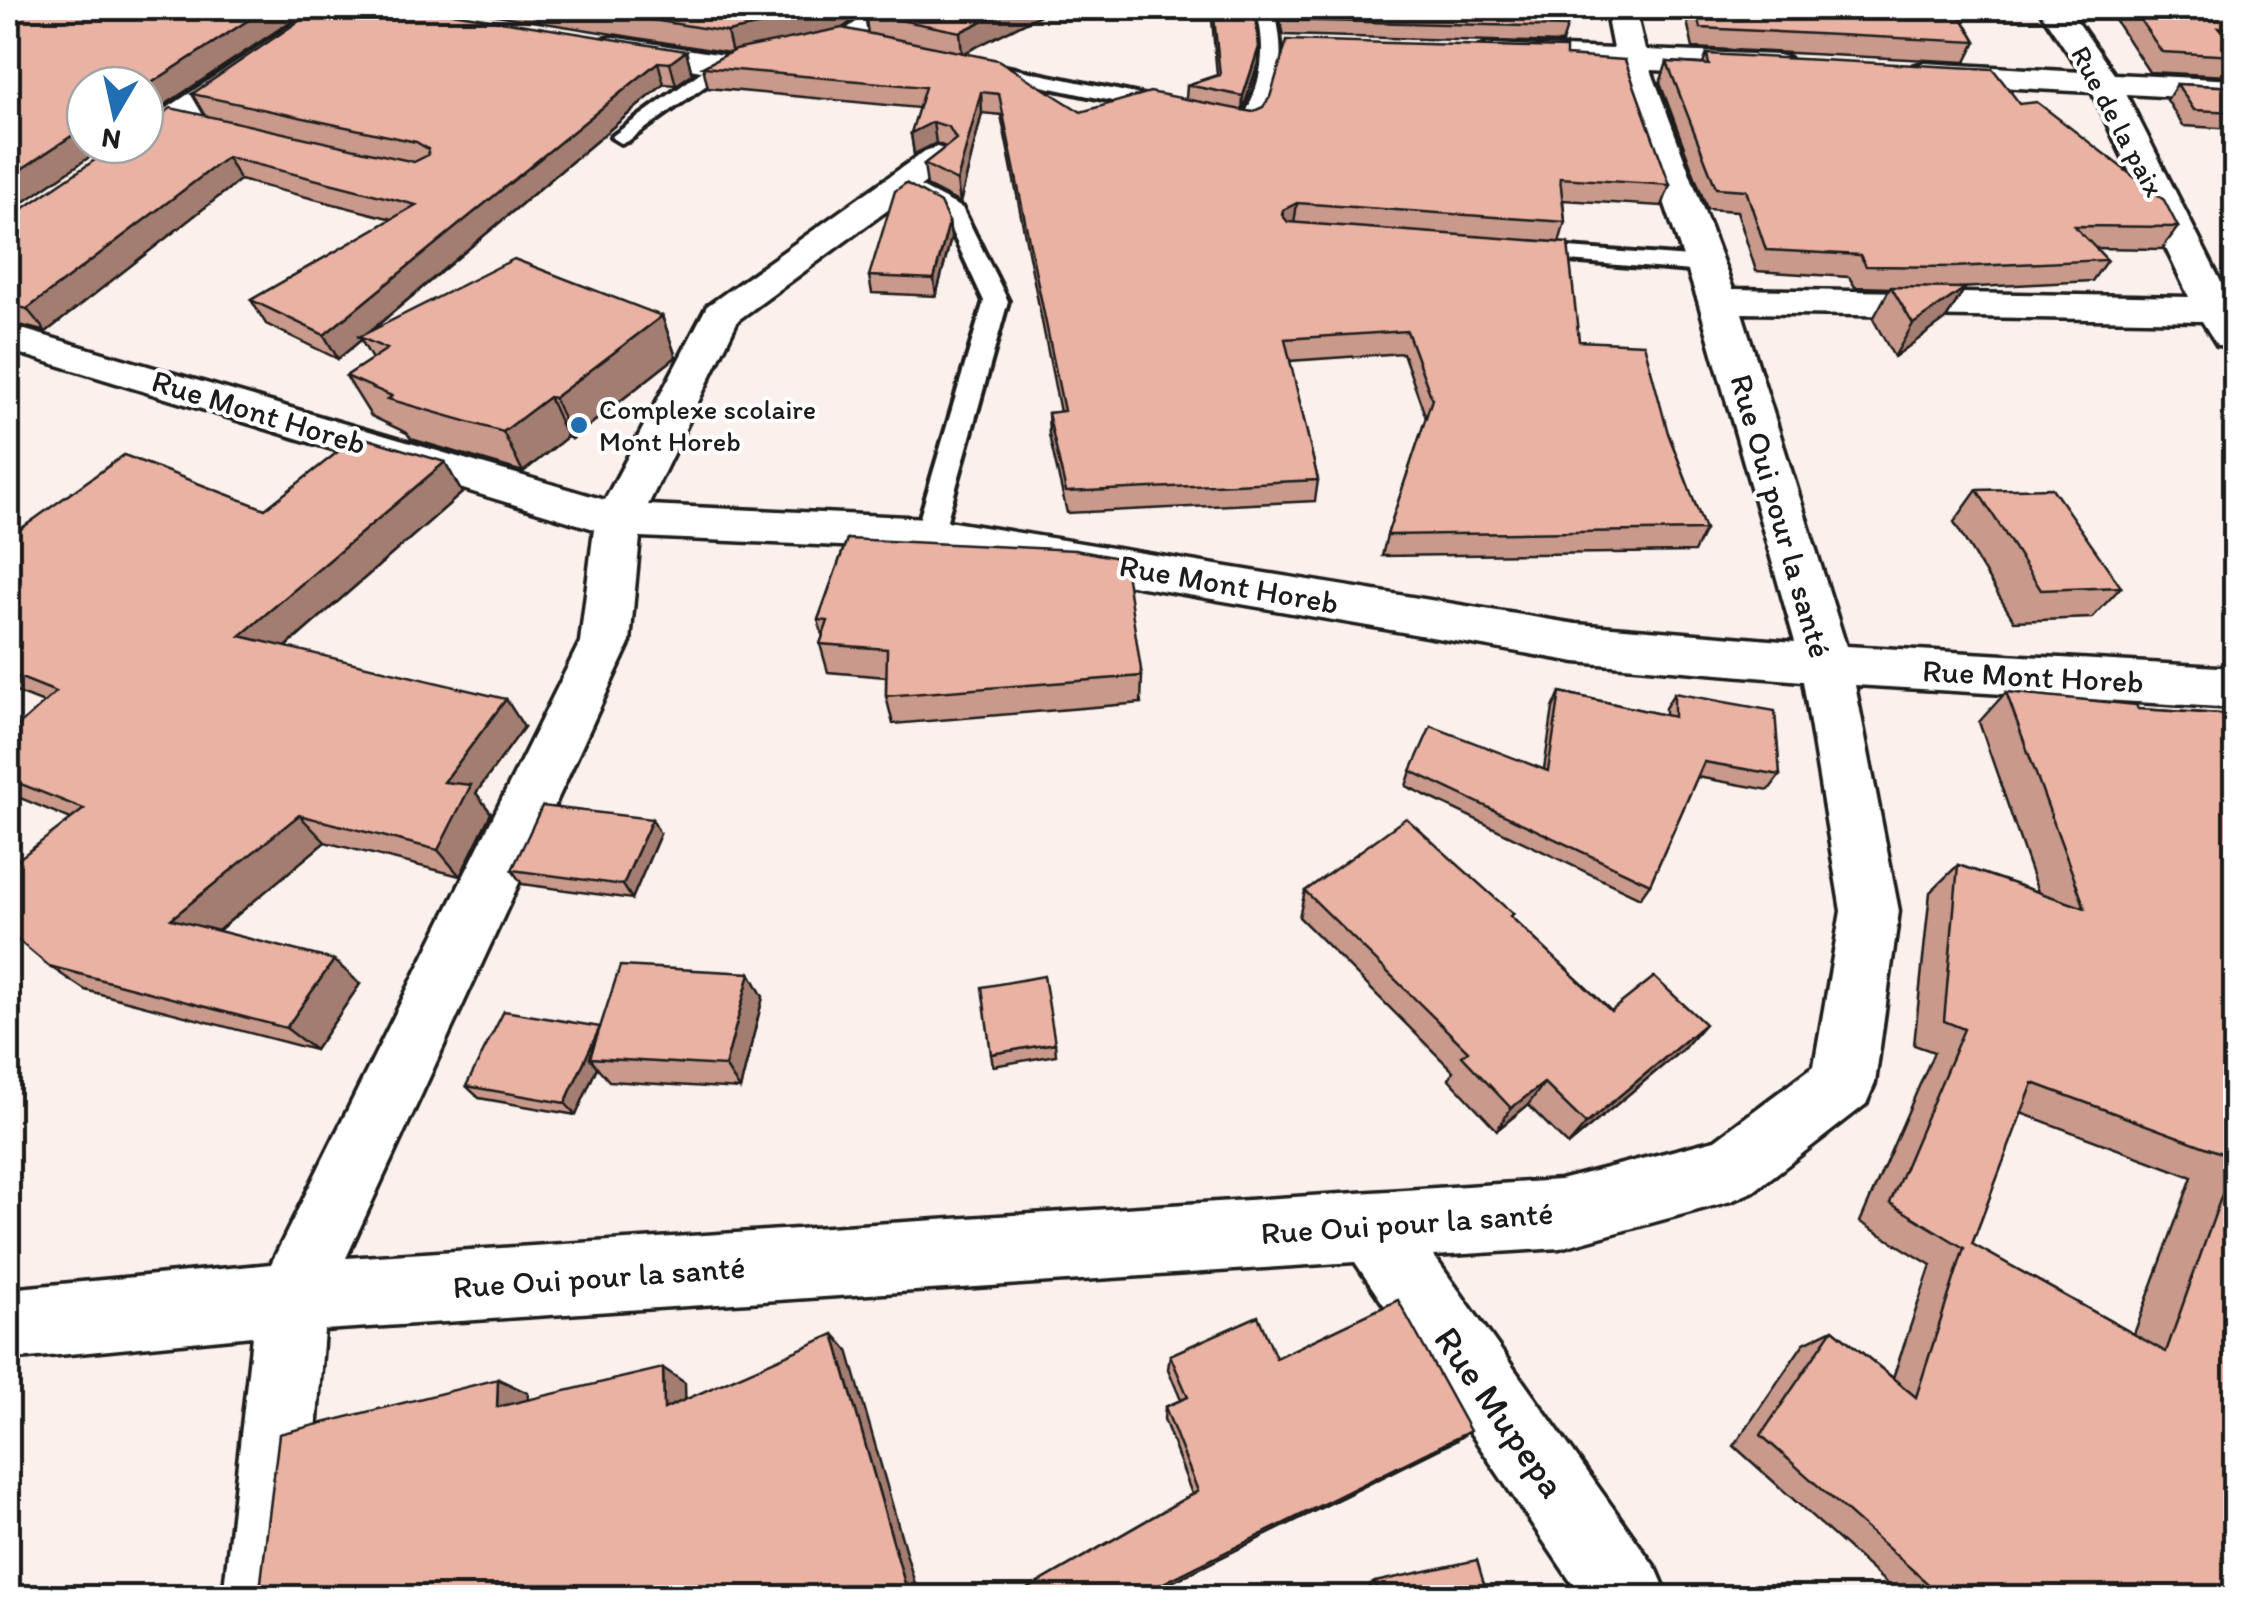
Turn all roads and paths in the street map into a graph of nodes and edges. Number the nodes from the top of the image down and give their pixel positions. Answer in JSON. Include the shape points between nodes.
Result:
{"nodes":[{"id":1,"x":336,"y":8,"type":"edge"},
{"id":2,"x":888,"y":8,"type":"edge"},
{"id":3,"x":1265,"y":8,"type":"edge"},
{"id":4,"x":2053,"y":8,"type":"edge"},
{"id":5,"x":1626,"y":33,"type":"edge"},
{"id":6,"x":590,"y":42,"type":"edge"},
{"id":7,"x":846,"y":42,"type":"edge"},
{"id":8,"x":1454,"y":53,"type":"edge"},
{"id":9,"x":758,"y":58,"type":"edge"},
{"id":10,"x":961,"y":64,"type":"edge"},
{"id":11,"x":723,"y":65,"type":"junction"},
{"id":12,"x":1808,"y":67,"type":"edge"},
{"id":13,"x":1887,"y":71,"type":"edge"},
{"id":14,"x":2104,"y":82,"type":"junction"},
{"id":15,"x":2236,"y":90,"type":"edge"},
{"id":16,"x":165,"y":132,"type":"edge"},
{"id":17,"x":621,"y":137,"type":"dead end"},
{"id":18,"x":920,"y":170,"type":"joint"},
{"id":19,"x":1508,"y":251,"type":"edge"},
{"id":20,"x":1710,"y":283,"type":"junction"},
{"id":21,"x":2225,"y":310,"type":"edge"},
{"id":22,"x":8,"y":337,"type":"edge"},
{"id":23,"x":2236,"y":343,"type":"edge"},
{"id":24,"x":618,"y":520,"type":"junction"},
{"id":25,"x":929,"y":534,"type":"junction"},
{"id":26,"x":1826,"y":664,"type":"junction"},
{"id":27,"x":2236,"y":688,"type":"edge"},
{"id":28,"x":1371,"y":1226,"type":"junction"},
{"id":29,"x":292,"y":1297,"type":"junction"},
{"id":30,"x":8,"y":1324,"type":"edge"},
{"id":31,"x":262,"y":1598,"type":"edge"},
{"id":32,"x":1629,"y":1598,"type":"edge"}],
"edges":[{"from":1,"to":16,"type":"street"},
{"from":2,"to":7,"type":"lane"},
{"from":3,"to":10,"type":"lane","via":[[1286,48],[1250,124]]},
{"from":4,"to":14,"type":"street","name":"Rue de la paix"},
{"from":5,"to":8,"type":"street"},
{"from":5,"to":12,"type":"street"},
{"from":5,"to":20,"type":"street","name":"Rue Oui pour la santé"},
{"from":6,"to":11,"type":"street"},
{"from":9,"to":11,"type":"lane"},
{"from":11,"to":17,"type":"lane"},
{"from":13,"to":14,"type":"street"},
{"from":14,"to":15,"type":"street"},
{"from":14,"to":21,"type":"street","name":"Rue de la paix"},
{"from":18,"to":24,"type":"street","via":[[721,314]]},
{"from":18,"to":25,"type":"lane","via":[[954,213],[996,301]]},
{"from":19,"to":20,"type":"lane"},
{"from":20,"to":21,"type":"street"},
{"from":20,"to":26,"type":"street","name":"Rue Oui pour la santé"},
{"from":21,"to":23,"type":"street","name":"Rue de la paix"},
{"from":22,"to":24,"type":"street","name":"Rue Mont Horeb"},
{"from":24,"to":25,"type":"street","name":"Rue Mont Horeb"},
{"from":24,"to":29,"type":"street","via":[[605,642]]},
{"from":25,"to":26,"type":"street","name":"Rue Mont Horeb","via":[[1576,643]]},
{"from":26,"to":27,"type":"street","name":"Rue Mont Horeb"},
{"from":26,"to":28,"type":"street","name":"Rue Oui pour la santé","via":[[1870,910],[1842,1083],[1731,1168],[1560,1214]]},
{"from":28,"to":29,"type":"street","name":"Rue Oui pour la santé"},
{"from":28,"to":32,"type":"street","name":"Rue Mupepa"},
{"from":29,"to":30,"type":"street","name":"Rue Oui pour la santé"},
{"from":29,"to":31,"type":"street"}]}
